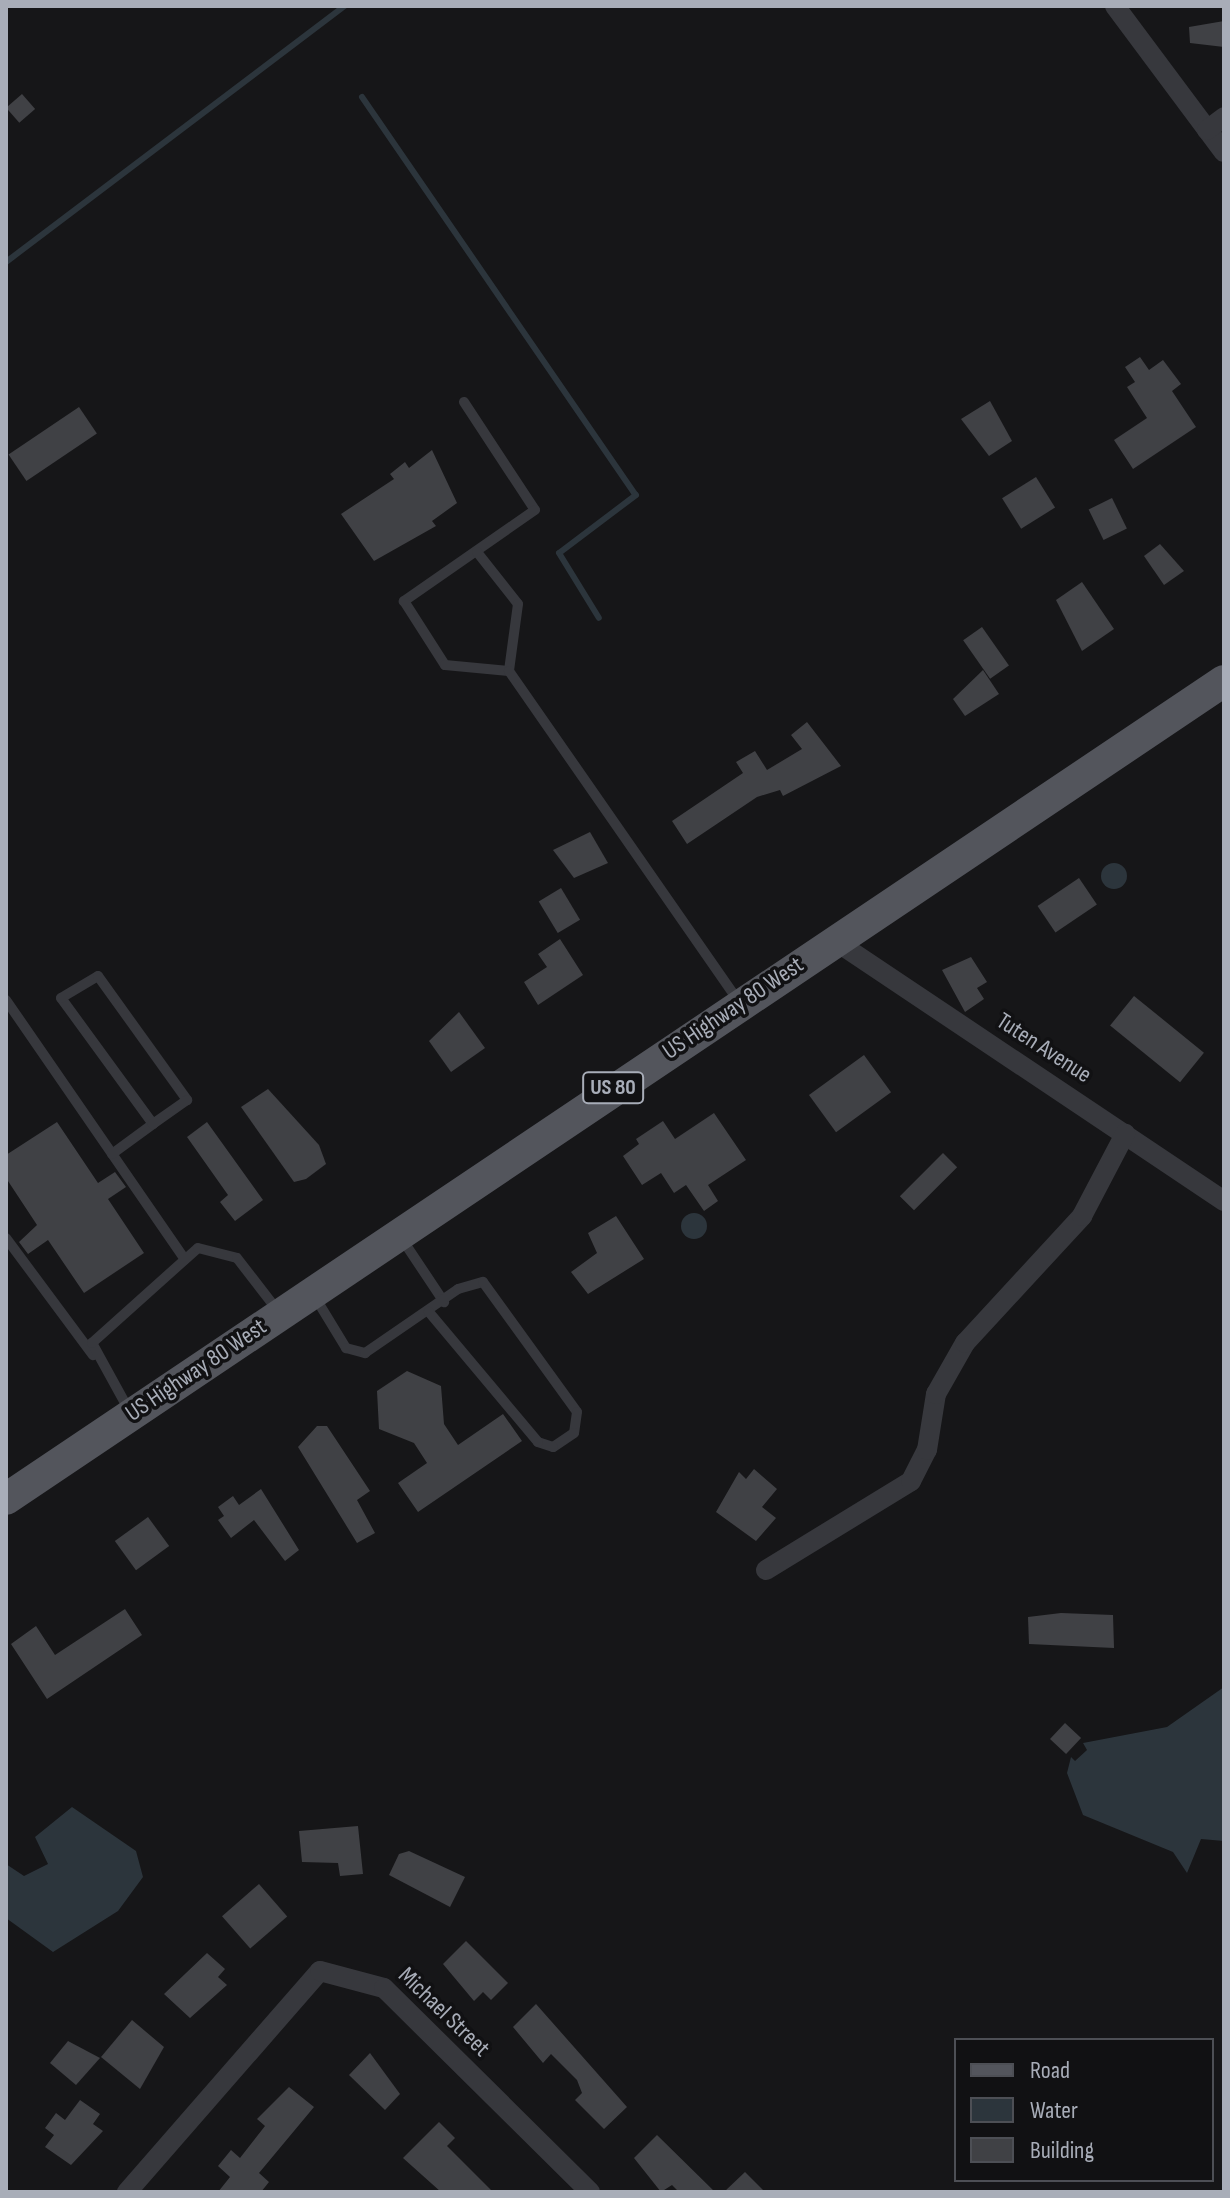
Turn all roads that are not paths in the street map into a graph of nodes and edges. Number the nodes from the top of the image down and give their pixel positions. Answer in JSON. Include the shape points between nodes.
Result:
{"nodes":[{"id":1,"x":1115,"y":6,"type":"edge"},
{"id":2,"x":1224,"y":117,"type":"edge"},
{"id":3,"x":1207,"y":130,"type":"junction"},
{"id":4,"x":1224,"y":152,"type":"edge"},
{"id":5,"x":464,"y":402,"type":"dead end"},
{"id":6,"x":477,"y":552,"type":"junction"},
{"id":7,"x":509,"y":671,"type":"junction"},
{"id":8,"x":1224,"y":681,"type":"edge"},
{"id":9,"x":834,"y":940,"type":"junction"},
{"id":10,"x":6,"y":1000,"type":"edge"},
{"id":11,"x":740,"y":1002,"type":"junction"},
{"id":12,"x":153,"y":1124,"type":"junction"},
{"id":13,"x":1125,"y":1134,"type":"junction"},
{"id":14,"x":112,"y":1154,"type":"junction"},
{"id":15,"x":1224,"y":1201,"type":"edge"},
{"id":16,"x":399,"y":1234,"type":"junction"},
{"id":17,"x":6,"y":1238,"type":"edge"},
{"id":18,"x":185,"y":1259,"type":"junction"},
{"id":19,"x":312,"y":1292,"type":"junction"},
{"id":20,"x":444,"y":1302,"type":"junction"},
{"id":21,"x":429,"y":1312,"type":"junction"},
{"id":22,"x":279,"y":1313,"type":"junction"},
{"id":23,"x":93,"y":1355,"type":"junction"},
{"id":24,"x":131,"y":1414,"type":"junction"},
{"id":25,"x":6,"y":1499,"type":"edge"},
{"id":26,"x":766,"y":1570,"type":"dead end"},
{"id":27,"x":127,"y":2192,"type":"edge"},
{"id":28,"x":590,"y":2192,"type":"edge"}],
"edges":[{"from":1,"to":3,"type":"street"},
{"from":2,"to":3,"type":"street"},
{"from":3,"to":4,"type":"street"},
{"from":5,"to":6,"type":"lane","via":[[535,510]]},
{"from":6,"to":7,"type":"lane","via":[[518,604]]},
{"from":6,"to":7,"type":"lane","via":[[404,601],[445,665]]},
{"from":7,"to":11,"type":"lane"},
{"from":8,"to":9,"type":"main road","name":"US Highway 80 West","number":"US 80"},
{"from":9,"to":11,"type":"main road","name":"US Highway 80 West","number":"US 80"},
{"from":9,"to":13,"type":"street","name":"Tuten Avenue"},
{"from":10,"to":14,"type":"lane"},
{"from":11,"to":16,"type":"main road","name":"US Highway 80 West","number":"US 80"},
{"from":12,"to":12,"type":"lane","via":[[61,998],[98,976],[187,1100]]},
{"from":12,"to":14,"type":"lane"},
{"from":13,"to":15,"type":"street","name":"Tuten Avenue"},
{"from":13,"to":26,"type":"street","via":[[1082,1216],[965,1343],[936,1394],[927,1450],[911,1481]]},
{"from":14,"to":18,"type":"lane"},
{"from":16,"to":19,"type":"main road","name":"US Highway 80 West","number":"US 80"},
{"from":16,"to":20,"type":"lane"},
{"from":17,"to":23,"type":"lane"},
{"from":18,"to":22,"type":"lane","via":[[198,1248],[228,1252]]},
{"from":18,"to":23,"type":"lane","via":[[98,1332]]},
{"from":19,"to":21,"type":"lane","via":[[355,1353]]},
{"from":19,"to":22,"type":"main road","name":"US Highway 80 West","number":"US 80"},
{"from":20,"to":21,"type":"lane"},
{"from":20,"to":21,"type":"lane","via":[[483,1282],[577,1412],[574,1433],[553,1447],[538,1442]]},
{"from":22,"to":24,"type":"main road","name":"US Highway 80 West","number":"US 80"},
{"from":23,"to":24,"type":"lane"},
{"from":24,"to":25,"type":"main road","name":"US Highway 80 West","number":"US 80"},
{"from":27,"to":28,"type":"street","name":"Michael Street","via":[[320,1971],[384,1988]]}]}
